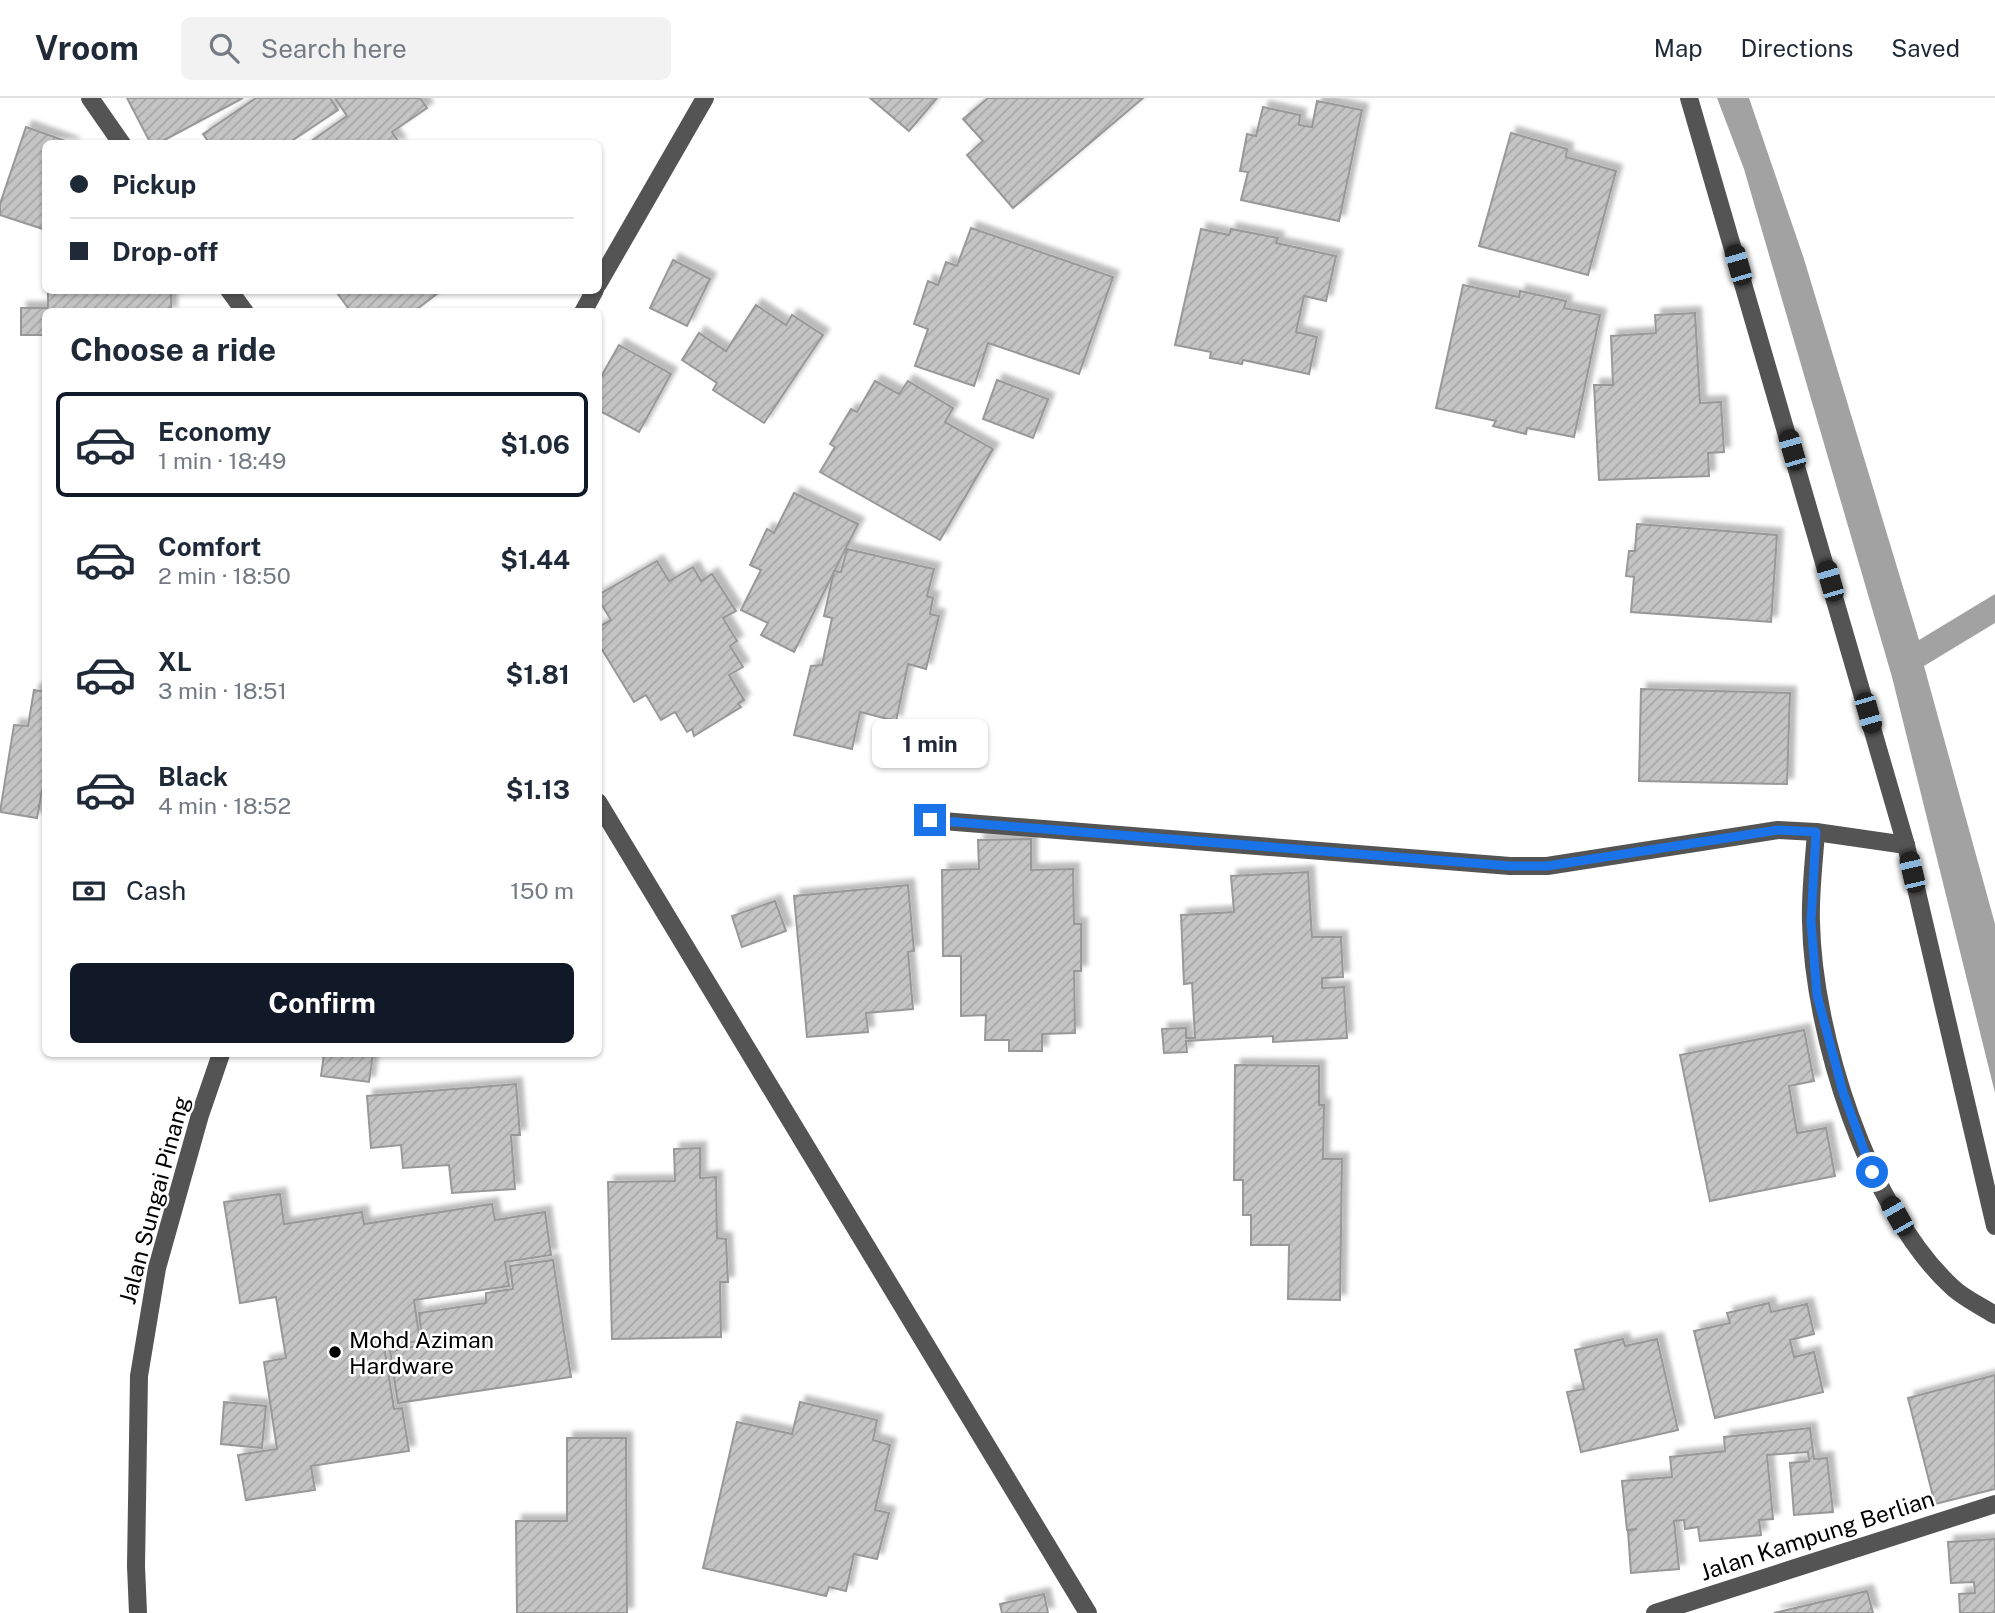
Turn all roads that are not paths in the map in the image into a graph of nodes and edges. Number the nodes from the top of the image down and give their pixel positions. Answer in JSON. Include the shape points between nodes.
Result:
{"nodes":[{"id":1,"x":90,"y":98,"type":"edge"},
{"id":2,"x":705,"y":98,"type":"edge"},
{"id":3,"x":1689,"y":98,"type":"edge"},
{"id":4,"x":119,"y":140,"type":"edge"},
{"id":5,"x":602,"y":277,"type":"edge"},
{"id":6,"x":602,"y":809,"type":"edge"},
{"id":7,"x":930,"y":820,"type":"dead end"},
{"id":8,"x":1816,"y":832,"type":"junction"},
{"id":9,"x":1906,"y":845,"type":"junction"},
{"id":10,"x":220,"y":1057,"type":"edge"},
{"id":11,"x":1995,"y":1226,"type":"edge"},
{"id":12,"x":1995,"y":1315,"type":"edge"},
{"id":13,"x":1995,"y":1504,"type":"edge"},
{"id":14,"x":138,"y":1613,"type":"edge"},
{"id":15,"x":1088,"y":1613,"type":"edge"},
{"id":16,"x":1655,"y":1613,"type":"edge"}],
"edges":[{"from":1,"to":4,"type":"street"},
{"from":2,"to":5,"type":"street"},
{"from":3,"to":9,"type":"street"},
{"from":6,"to":15,"type":"street"},
{"from":7,"to":8,"type":"street","via":[[1510,866],[1547,866],[1778,830]]},
{"from":8,"to":9,"type":"street"},
{"from":8,"to":12,"type":"street","via":[[1811,922],[1817,995],[1843,1092],[1872,1172],[1909,1238],[1952,1287]]},
{"from":9,"to":11,"type":"street"},
{"from":10,"to":14,"type":"street","name":"Jalan Sungai Pinang","via":[[157,1268],[139,1376]]},
{"from":13,"to":16,"type":"street","name":"Jalan Kampung Berlian"}]}
